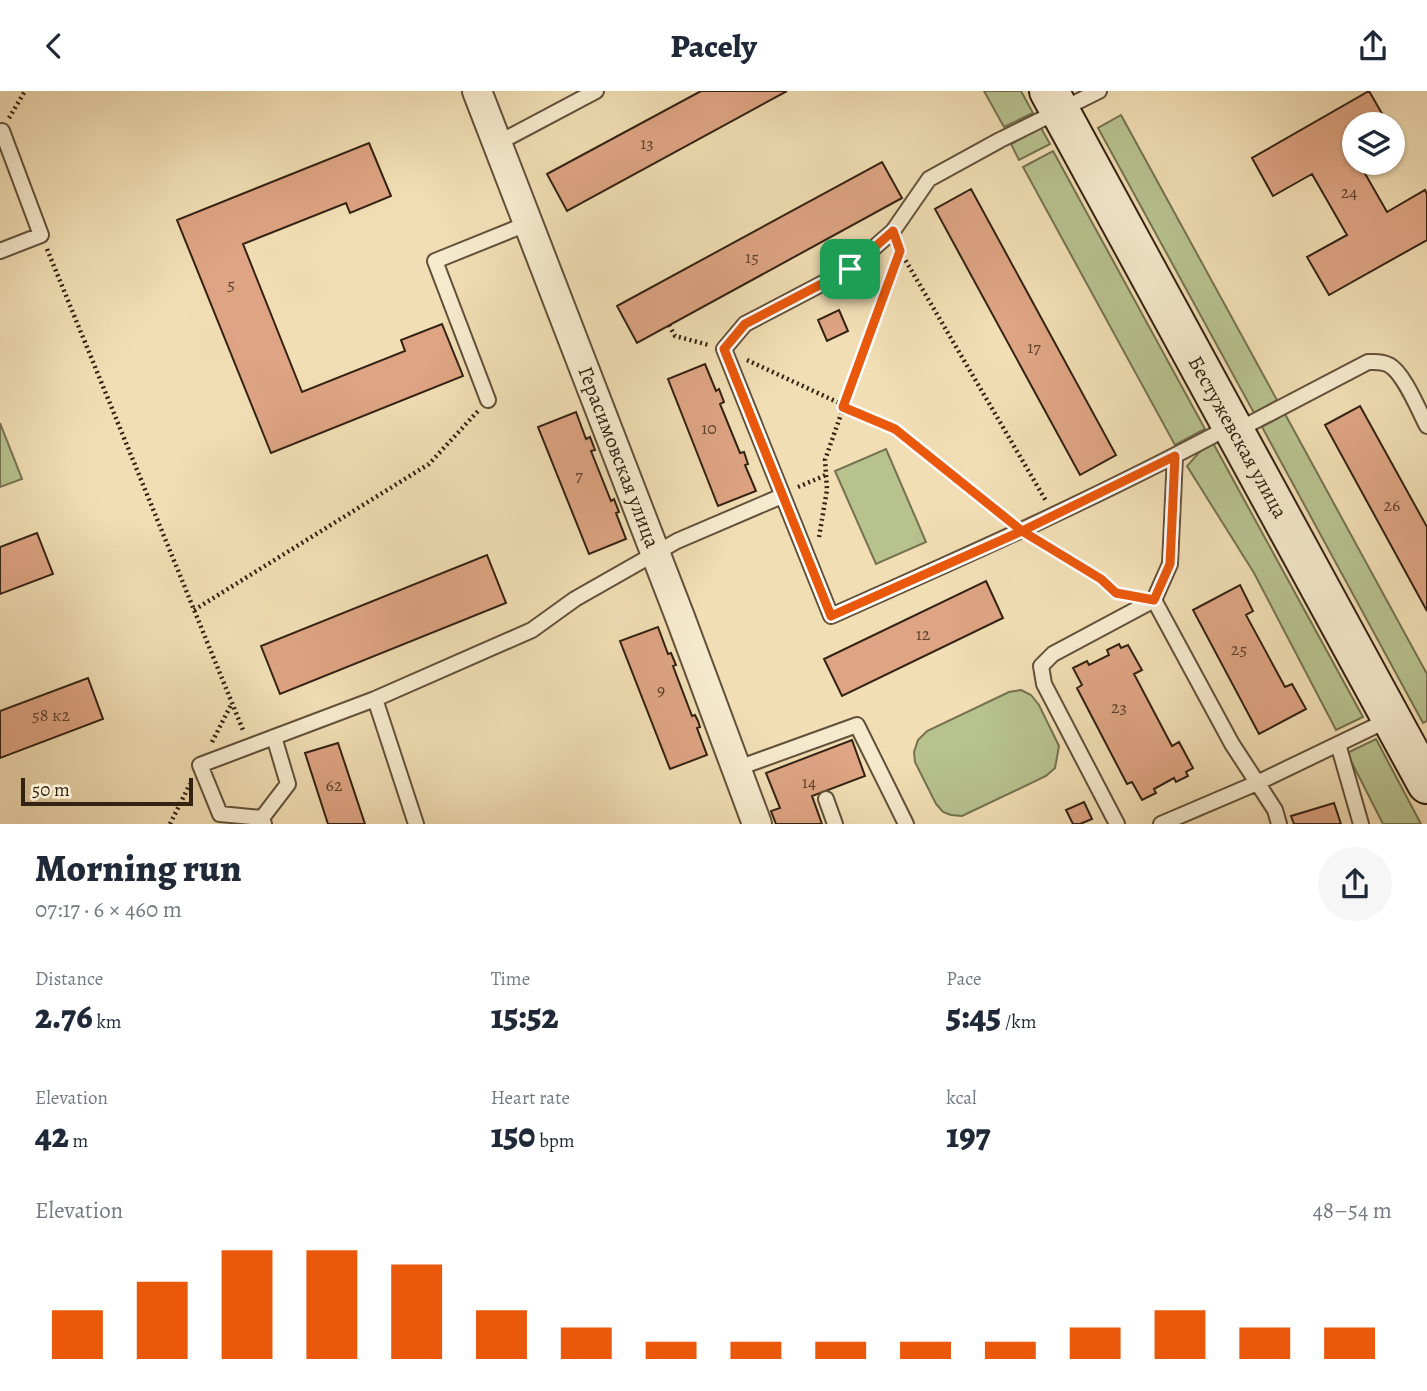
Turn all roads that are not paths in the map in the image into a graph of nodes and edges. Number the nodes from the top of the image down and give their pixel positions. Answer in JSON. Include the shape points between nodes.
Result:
{"nodes":[{"id":1,"x":477,"y":91,"type":"edge"},
{"id":2,"x":596,"y":91,"type":"edge"},
{"id":3,"x":1099,"y":91,"type":"edge"},
{"id":4,"x":1054,"y":101,"type":"edge"},
{"id":5,"x":1,"y":131,"type":"edge"},
{"id":6,"x":498,"y":143,"type":"junction"},
{"id":7,"x":529,"y":223,"type":"junction"},
{"id":8,"x":0,"y":251,"type":"edge"},
{"id":9,"x":488,"y":400,"type":"road end"},
{"id":10,"x":1427,"y":426,"type":"edge"},
{"id":11,"x":1234,"y":428,"type":"junction"},
{"id":12,"x":1175,"y":456,"type":"junction"},
{"id":13,"x":782,"y":496,"type":"junction"},
{"id":14,"x":656,"y":554,"type":"junction"},
{"id":15,"x":1154,"y":600,"type":"junction"},
{"id":16,"x":374,"y":699,"type":"junction"},
{"id":17,"x":1405,"y":736,"type":"junction"},
{"id":18,"x":274,"y":737,"type":"junction"},
{"id":19,"x":1338,"y":744,"type":"junction"},
{"id":20,"x":738,"y":768,"type":"junction"},
{"id":21,"x":1257,"y":783,"type":"junction"},
{"id":22,"x":1427,"y":784,"type":"edge"},
{"id":23,"x":826,"y":799,"type":"dead end"},
{"id":24,"x":263,"y":821,"type":"edge"},
{"id":25,"x":416,"y":824,"type":"edge"},
{"id":26,"x":758,"y":824,"type":"edge"},
{"id":27,"x":835,"y":824,"type":"edge"},
{"id":28,"x":906,"y":824,"type":"edge"},
{"id":29,"x":1117,"y":824,"type":"edge"},
{"id":30,"x":1161,"y":824,"type":"edge"},
{"id":31,"x":1279,"y":824,"type":"edge"},
{"id":32,"x":1362,"y":824,"type":"edge"}],
"edges":[{"from":1,"to":6,"type":"street","name":"Герасимовская улица"},
{"from":2,"to":6,"type":"lane"},
{"from":3,"to":4,"type":"lane"},
{"from":4,"to":11,"type":"street","name":"Бестужевская улица"},
{"from":4,"to":13,"type":"lane","via":[[929,179],[893,231],[850,269],[745,324],[724,349]]},
{"from":5,"to":8,"type":"lane","via":[[41,235]]},
{"from":6,"to":7,"type":"street","name":"Герасимовская улица"},
{"from":7,"to":9,"type":"lane","via":[[435,261]]},
{"from":7,"to":14,"type":"street","name":"Герасимовская улица"},
{"from":10,"to":11,"type":"lane","via":[[1391,366],[1368,362]]},
{"from":11,"to":12,"type":"lane"},
{"from":11,"to":17,"type":"street","name":"Бестужевская улица"},
{"from":12,"to":13,"type":"lane","via":[[831,616]]},
{"from":12,"to":15,"type":"lane","via":[[1170,564]]},
{"from":13,"to":14,"type":"lane"},
{"from":14,"to":16,"type":"lane","via":[[532,630]]},
{"from":14,"to":20,"type":"street","name":"Герасимовская улица"},
{"from":15,"to":21,"type":"lane","via":[[1231,744]]},
{"from":15,"to":29,"type":"lane","via":[[1053,654],[1041,666],[1044,684]]},
{"from":16,"to":18,"type":"lane"},
{"from":16,"to":25,"type":"lane"},
{"from":17,"to":19,"type":"lane"},
{"from":17,"to":22,"type":"street","name":"Бестужевская улица"},
{"from":18,"to":24,"type":"lane","via":[[288,784]]},
{"from":18,"to":24,"type":"lane","via":[[200,765],[220,814]]},
{"from":19,"to":21,"type":"lane"},
{"from":19,"to":32,"type":"lane"},
{"from":20,"to":26,"type":"street","name":"Герасимовская улица"},
{"from":20,"to":28,"type":"lane","via":[[857,725]]},
{"from":21,"to":30,"type":"lane"},
{"from":21,"to":31,"type":"lane"},
{"from":23,"to":27,"type":"lane"}]}
